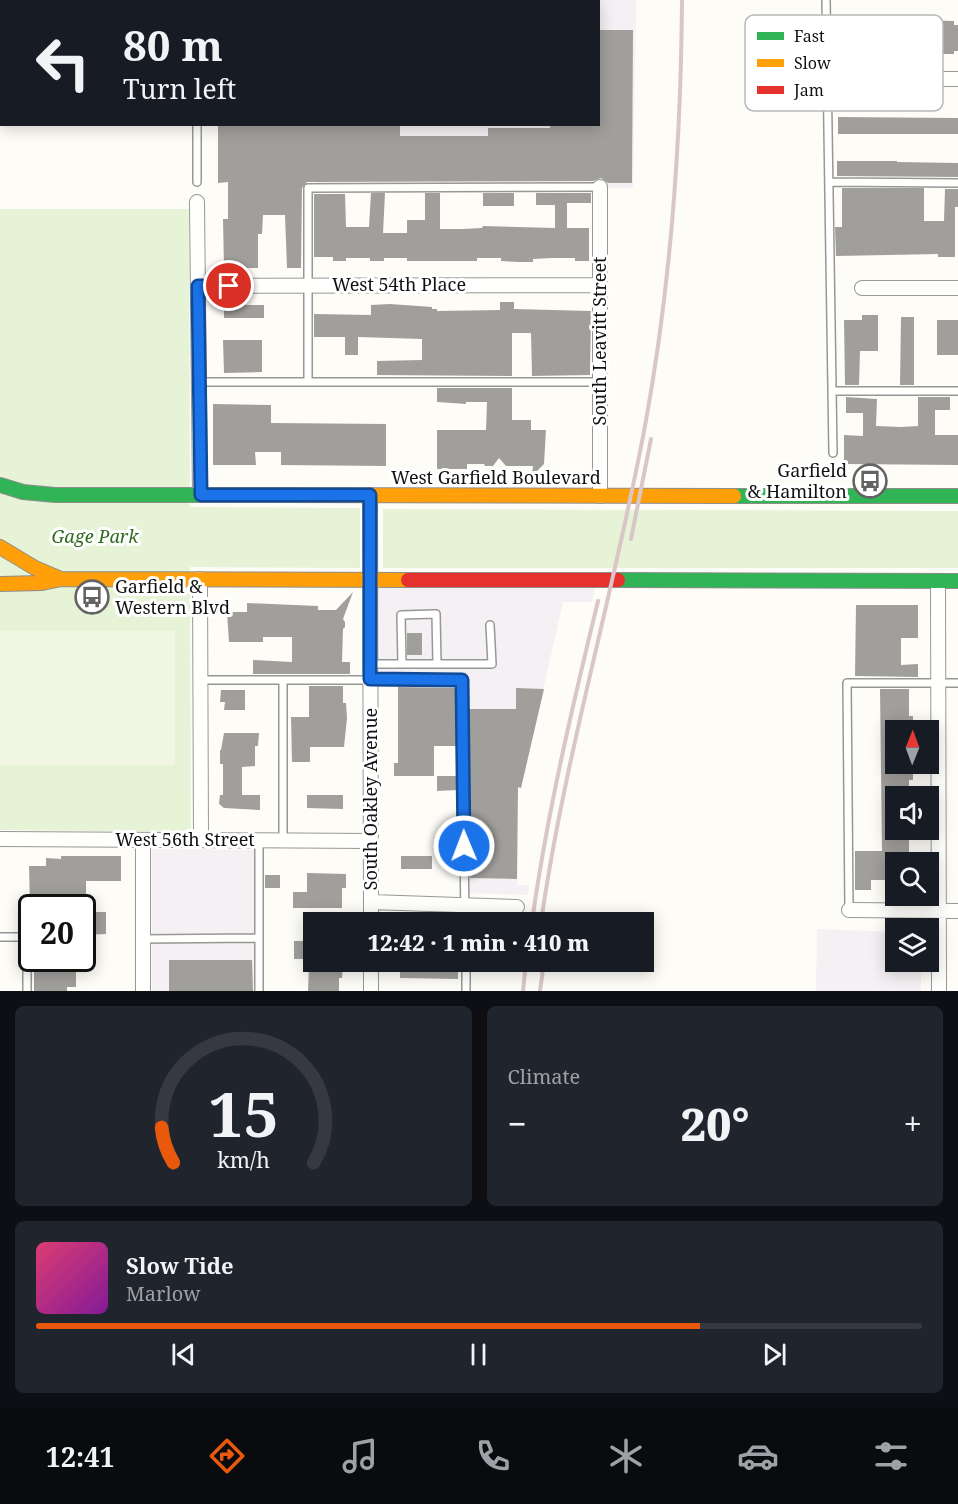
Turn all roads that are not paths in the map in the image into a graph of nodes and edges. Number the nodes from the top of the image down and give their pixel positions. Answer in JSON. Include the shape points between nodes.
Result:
{"nodes":[{"id":1,"x":826,"y":0,"type":"edge"},
{"id":2,"x":826,"y":15,"type":"edge"},
{"id":3,"x":828,"y":111,"type":"edge"},
{"id":4,"x":197,"y":126,"type":"edge"},
{"id":5,"x":197,"y":182,"type":"dead end"},
{"id":6,"x":829,"y":182,"type":"junction"},
{"id":7,"x":958,"y":183,"type":"edge"},
{"id":8,"x":600,"y":187,"type":"joint"},
{"id":9,"x":197,"y":202,"type":"dead end"},
{"id":10,"x":308,"y":285,"type":"junction"},
{"id":11,"x":599,"y":285,"type":"junction"},
{"id":12,"x":198,"y":286,"type":"junction"},
{"id":13,"x":862,"y":288,"type":"dead end"},
{"id":14,"x":958,"y":288,"type":"edge"},
{"id":15,"x":199,"y":382,"type":"junction"},
{"id":16,"x":308,"y":382,"type":"junction"},
{"id":17,"x":600,"y":382,"type":"junction"},
{"id":18,"x":832,"y":391,"type":"junction"},
{"id":19,"x":958,"y":391,"type":"edge"},
{"id":20,"x":833,"y":453,"type":"dead end"},
{"id":21,"x":0,"y":485,"type":"edge"},
{"id":22,"x":201,"y":495,"type":"junction"},
{"id":23,"x":370,"y":495,"type":"junction"},
{"id":24,"x":600,"y":496,"type":"junction"},
{"id":25,"x":958,"y":496,"type":"edge"},
{"id":26,"x":1,"y":535,"type":"edge"},
{"id":27,"x":2,"y":549,"type":"edge"},
{"id":28,"x":61,"y":579,"type":"junction"},
{"id":29,"x":200,"y":579,"type":"junction"},
{"id":30,"x":370,"y":579,"type":"junction"},
{"id":31,"x":938,"y":581,"type":"junction"},
{"id":32,"x":958,"y":581,"type":"edge"},
{"id":33,"x":0,"y":584,"type":"edge"},
{"id":34,"x":490,"y":625,"type":"dead end"},
{"id":35,"x":370,"y":664,"type":"junction"},
{"id":36,"x":402,"y":664,"type":"junction"},
{"id":37,"x":437,"y":664,"type":"junction"},
{"id":38,"x":370,"y":679,"type":"junction"},
{"id":39,"x":201,"y":680,"type":"junction"},
{"id":40,"x":283,"y":680,"type":"junction"},
{"id":41,"x":939,"y":683,"type":"junction"},
{"id":42,"x":958,"y":683,"type":"edge"},
{"id":43,"x":0,"y":839,"type":"edge"},
{"id":44,"x":143,"y":840,"type":"junction"},
{"id":45,"x":201,"y":840,"type":"junction"},
{"id":46,"x":259,"y":841,"type":"junction"},
{"id":47,"x":283,"y":841,"type":"junction"},
{"id":48,"x":371,"y":841,"type":"junction"},
{"id":49,"x":371,"y":902,"type":"junction"},
{"id":50,"x":465,"y":905,"type":"junction"},
{"id":51,"x":517,"y":907,"type":"dead end"},
{"id":52,"x":849,"y":910,"type":"joint"},
{"id":53,"x":958,"y":910,"type":"edge"},
{"id":54,"x":939,"y":911,"type":"junction"},
{"id":55,"x":371,"y":912,"type":"edge"},
{"id":56,"x":465,"y":912,"type":"edge"},
{"id":57,"x":0,"y":937,"type":"edge"},
{"id":58,"x":259,"y":938,"type":"junction"},
{"id":59,"x":143,"y":939,"type":"junction"},
{"id":60,"x":371,"y":972,"type":"edge"},
{"id":61,"x":466,"y":972,"type":"edge"},
{"id":62,"x":27,"y":991,"type":"edge"},
{"id":63,"x":143,"y":991,"type":"edge"},
{"id":64,"x":259,"y":991,"type":"edge"},
{"id":65,"x":371,"y":991,"type":"edge"},
{"id":66,"x":466,"y":991,"type":"edge"},
{"id":67,"x":939,"y":991,"type":"edge"}],
"edges":[{"from":1,"to":2,"type":"lane"},
{"from":3,"to":6,"type":"lane"},
{"from":4,"to":5,"type":"lane"},
{"from":6,"to":7,"type":"lane"},
{"from":6,"to":18,"type":"lane"},
{"from":8,"to":10,"type":"lane","via":[[308,188]]},
{"from":8,"to":11,"type":"street","name":"South Leavitt Street"},
{"from":9,"to":12,"type":"street"},
{"from":10,"to":11,"type":"street","name":"West 54th Place"},
{"from":10,"to":12,"type":"street","name":"West 54th Place"},
{"from":10,"to":16,"type":"lane"},
{"from":11,"to":17,"type":"street","name":"South Leavitt Street"},
{"from":12,"to":15,"type":"street"},
{"from":13,"to":14,"type":"street"},
{"from":15,"to":16,"type":"lane"},
{"from":15,"to":22,"type":"street"},
{"from":16,"to":17,"type":"lane"},
{"from":17,"to":24,"type":"street","name":"South Leavitt Street"},
{"from":18,"to":19,"type":"lane"},
{"from":18,"to":20,"type":"lane"},
{"from":21,"to":22,"type":"street","name":"West Garfield Boulevard","via":[[39,494]]},
{"from":22,"to":23,"type":"street","name":"West Garfield Boulevard"},
{"from":23,"to":24,"type":"street","name":"West Garfield Boulevard"},
{"from":23,"to":30,"type":"street","name":"South Oakley Avenue"},
{"from":24,"to":25,"type":"street","name":"West Garfield Boulevard"},
{"from":26,"to":27,"type":"street"},
{"from":27,"to":28,"type":"street"},
{"from":28,"to":29,"type":"street"},
{"from":28,"to":33,"type":"street"},
{"from":29,"to":30,"type":"street"},
{"from":29,"to":39,"type":"street"},
{"from":30,"to":31,"type":"street"},
{"from":30,"to":35,"type":"street","name":"South Oakley Avenue"},
{"from":31,"to":32,"type":"street"},
{"from":31,"to":41,"type":"street"},
{"from":34,"to":37,"type":"lane","via":[[492,664]]},
{"from":35,"to":36,"type":"lane"},
{"from":35,"to":38,"type":"street","name":"South Oakley Avenue"},
{"from":36,"to":37,"type":"lane"},
{"from":36,"to":37,"type":"lane","via":[[401,615],[436,614]]},
{"from":38,"to":40,"type":"lane"},
{"from":38,"to":48,"type":"street","name":"South Oakley Avenue"},
{"from":38,"to":50,"type":"lane","via":[[462,680]]},
{"from":39,"to":40,"type":"lane"},
{"from":39,"to":45,"type":"street"},
{"from":40,"to":47,"type":"lane"},
{"from":41,"to":42,"type":"lane"},
{"from":41,"to":52,"type":"lane","via":[[847,683]]},
{"from":41,"to":54,"type":"street"},
{"from":43,"to":44,"type":"street","name":"West 56th Street"},
{"from":44,"to":45,"type":"street","name":"West 56th Street"},
{"from":44,"to":59,"type":"street"},
{"from":45,"to":46,"type":"street","name":"West 56th Street"},
{"from":46,"to":47,"type":"street","name":"West 56th Street"},
{"from":46,"to":58,"type":"lane"},
{"from":47,"to":48,"type":"street","name":"West 56th Street"},
{"from":48,"to":49,"type":"street","name":"South Oakley Avenue"},
{"from":49,"to":50,"type":"street"},
{"from":49,"to":55,"type":"street","name":"South Oakley Avenue"},
{"from":50,"to":51,"type":"street"},
{"from":50,"to":56,"type":"lane"},
{"from":52,"to":54,"type":"street"},
{"from":53,"to":54,"type":"street"},
{"from":54,"to":67,"type":"street"},
{"from":57,"to":62,"type":"lane","via":[[27,937]]},
{"from":58,"to":59,"type":"lane"},
{"from":58,"to":64,"type":"lane"},
{"from":59,"to":63,"type":"street"},
{"from":60,"to":65,"type":"street"},
{"from":61,"to":66,"type":"lane"}]}
